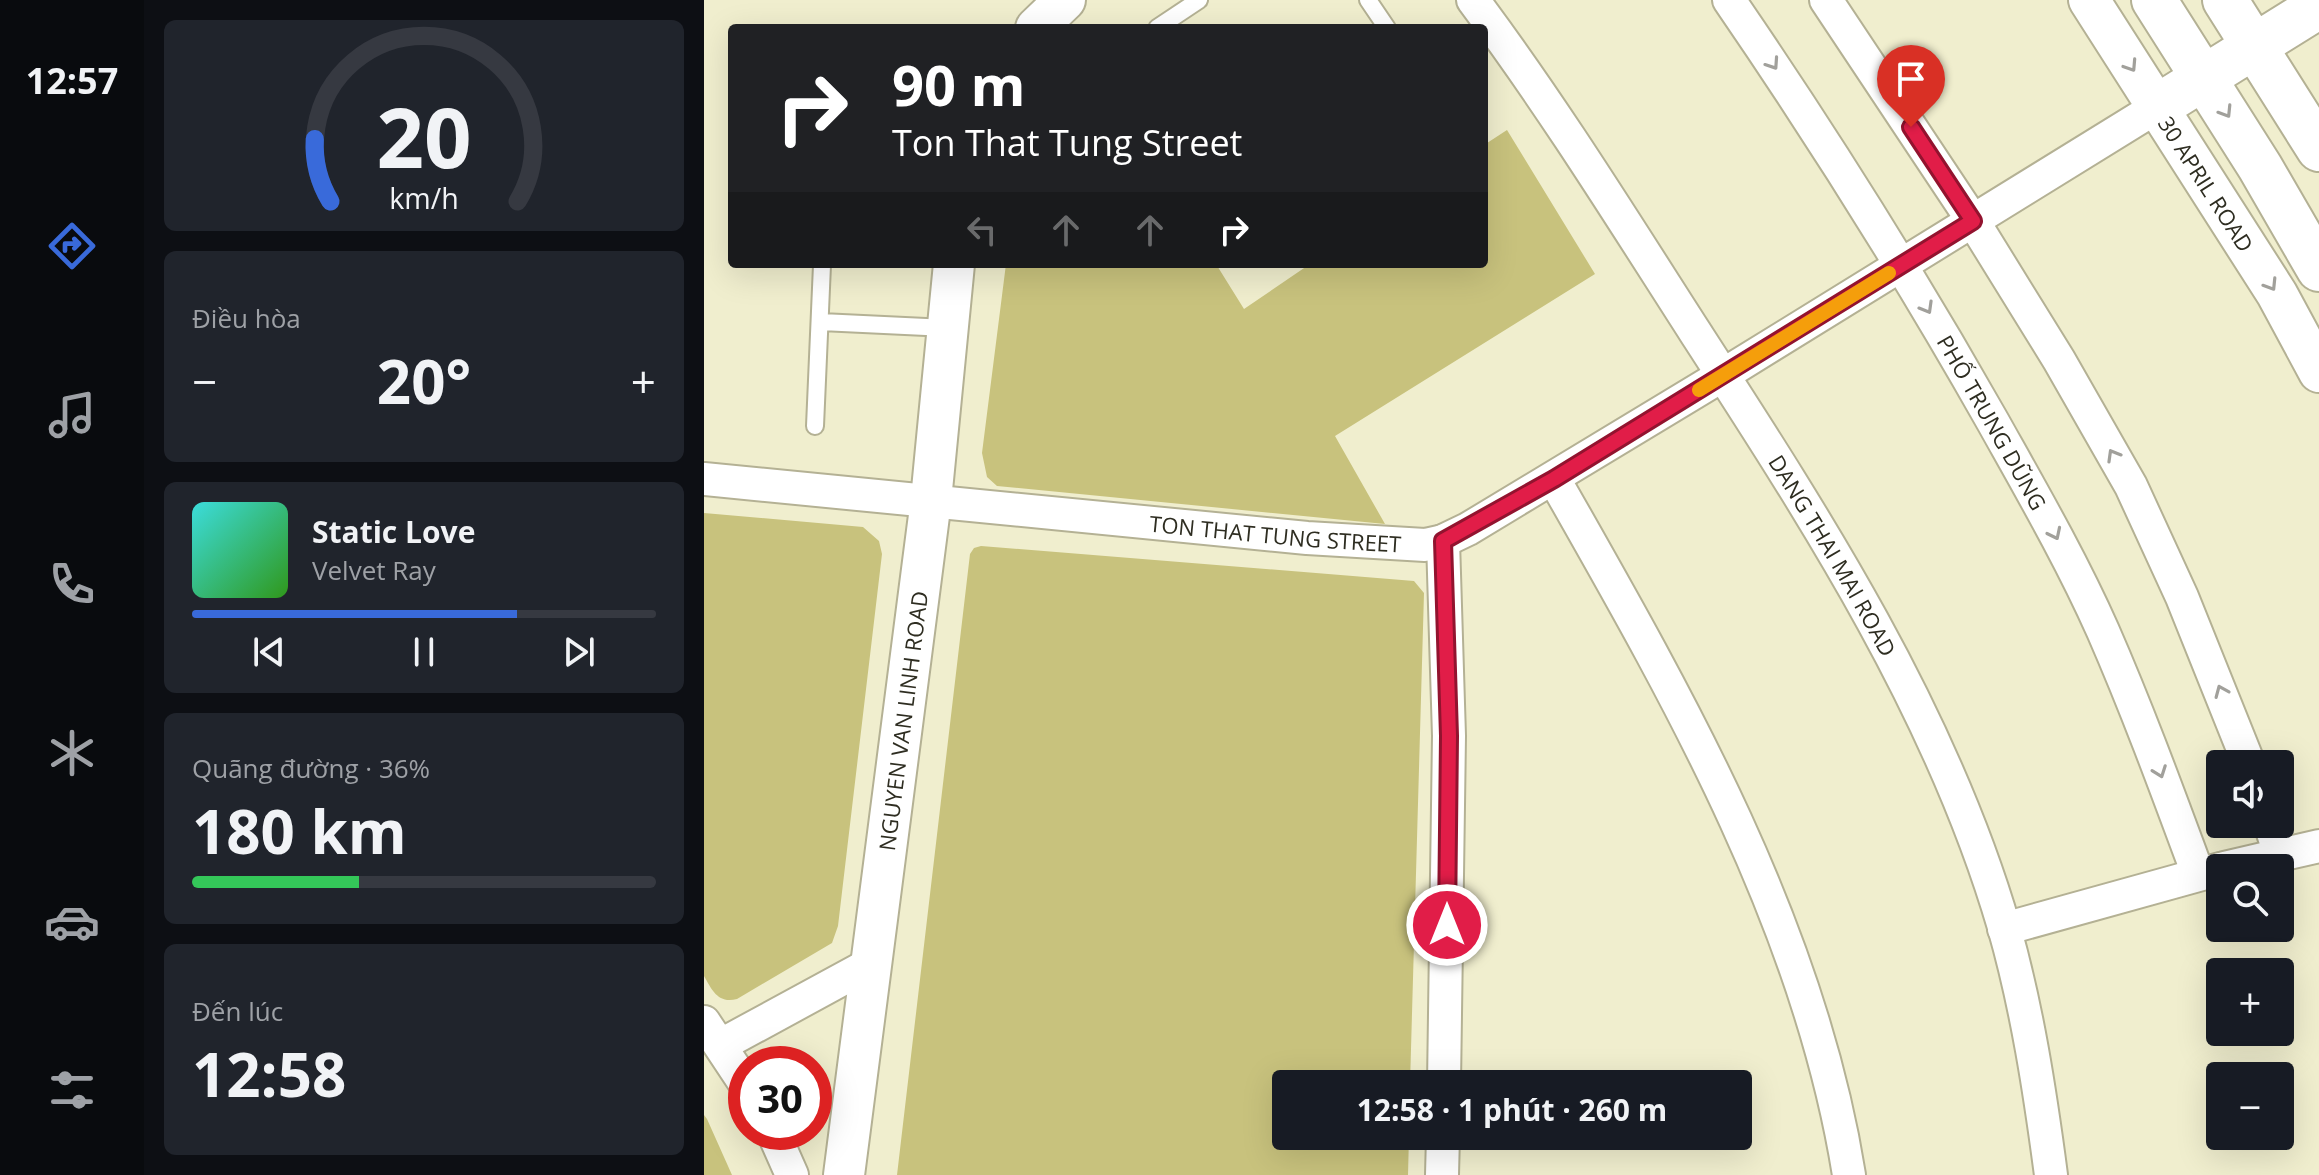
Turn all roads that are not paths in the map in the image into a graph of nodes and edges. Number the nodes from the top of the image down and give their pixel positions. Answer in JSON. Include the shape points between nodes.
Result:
{"nodes":[{"id":1,"x":1065,"y":0,"type":"edge"},
{"id":2,"x":1199,"y":0,"type":"edge"},
{"id":3,"x":1368,"y":0,"type":"edge"},
{"id":4,"x":1473,"y":0,"type":"edge"},
{"id":5,"x":1729,"y":0,"type":"edge"},
{"id":6,"x":1826,"y":0,"type":"edge"},
{"id":7,"x":2089,"y":0,"type":"edge"},
{"id":8,"x":2154,"y":0,"type":"edge"},
{"id":9,"x":2225,"y":0,"type":"edge"},
{"id":10,"x":2313,"y":10,"type":"edge"},
{"id":11,"x":1040,"y":24,"type":"edge"},
{"id":12,"x":1163,"y":24,"type":"edge"},
{"id":13,"x":1384,"y":24,"type":"edge"},
{"id":14,"x":2255,"y":45,"type":"junction"},
{"id":15,"x":2204,"y":76,"type":"junction"},
{"id":16,"x":2157,"y":107,"type":"junction"},
{"id":17,"x":2319,"y":149,"type":"edge"},
{"id":18,"x":1973,"y":221,"type":"junction"},
{"id":19,"x":1902,"y":265,"type":"junction"},
{"id":20,"x":822,"y":268,"type":"edge"},
{"id":21,"x":954,"y":268,"type":"edge"},
{"id":22,"x":2319,"y":269,"type":"edge"},
{"id":23,"x":821,"y":322,"type":"junction"},
{"id":24,"x":947,"y":328,"type":"junction"},
{"id":25,"x":2319,"y":372,"type":"edge"},
{"id":26,"x":1723,"y":375,"type":"junction"},
{"id":27,"x":815,"y":426,"type":"dead end"},
{"id":28,"x":704,"y":479,"type":"edge"},
{"id":29,"x":1554,"y":479,"type":"junction"},
{"id":30,"x":931,"y":500,"type":"junction"},
{"id":31,"x":1443,"y":541,"type":"junction"},
{"id":32,"x":2243,"y":750,"type":"edge"},
{"id":33,"x":2275,"y":839,"type":"edge"},
{"id":34,"x":2319,"y":846,"type":"edge"},
{"id":35,"x":2206,"y":854,"type":"edge"},
{"id":36,"x":2245,"y":854,"type":"edge"},
{"id":37,"x":2206,"y":872,"type":"edge"},
{"id":38,"x":2004,"y":929,"type":"junction"},
{"id":39,"x":870,"y":964,"type":"junction"},
{"id":40,"x":713,"y":1033,"type":"edge"},
{"id":41,"x":728,"y":1057,"type":"edge"},
{"id":42,"x":1444,"y":1070,"type":"edge"},
{"id":43,"x":781,"y":1150,"type":"edge"},
{"id":44,"x":1443,"y":1150,"type":"edge"},
{"id":45,"x":792,"y":1175,"type":"edge"},
{"id":46,"x":844,"y":1175,"type":"edge"},
{"id":47,"x":1442,"y":1175,"type":"edge"},
{"id":48,"x":1849,"y":1175,"type":"edge"},
{"id":49,"x":2051,"y":1175,"type":"edge"}],
"edges":[{"from":1,"to":11,"type":"street"},
{"from":2,"to":12,"type":"lane"},
{"from":3,"to":13,"type":"lane"},
{"from":4,"to":26,"type":"street","name":"DANG THAI MAI ROAD","via":[[1567,132]]},
{"from":5,"to":19,"type":"street","name":"PHỐ TRUNG DŨNG","one_way":true},
{"from":6,"to":18,"type":"street"},
{"from":7,"to":16,"type":"street","name":"30 APRIL ROAD","one_way":true},
{"from":8,"to":15,"type":"highway"},
{"from":9,"to":14,"type":"highway"},
{"from":10,"to":14,"type":"highway"},
{"from":14,"to":15,"type":"highway"},
{"from":14,"to":17,"type":"highway"},
{"from":15,"to":16,"type":"highway"},
{"from":15,"to":22,"type":"highway","one_way":true},
{"from":16,"to":18,"type":"street","name":"TON THAT TUNG STREET"},
{"from":16,"to":25,"type":"street","name":"30 APRIL ROAD","one_way":true,"via":[[2277,294]]},
{"from":18,"to":19,"type":"street","name":"TON THAT TUNG STREET"},
{"from":32,"to":18,"type":"street","one_way":true,"via":[[2131,486]]},
{"from":19,"to":26,"type":"street","name":"TON THAT TUNG STREET"},
{"from":19,"to":35,"type":"street","name":"PHỐ TRUNG DŨNG","one_way":true,"via":[[2045,515],[2102,630],[2149,744]]},
{"from":20,"to":23,"type":"lane"},
{"from":21,"to":24,"type":"street","name":"NGUYEN VAN LINH ROAD"},
{"from":23,"to":24,"type":"lane"},
{"from":23,"to":27,"type":"lane"},
{"from":24,"to":30,"type":"street","name":"NGUYEN VAN LINH ROAD"},
{"from":26,"to":29,"type":"street","name":"TON THAT TUNG STREET"},
{"from":26,"to":38,"type":"street","name":"DANG THAI MAI ROAD","via":[[1905,681],[1949,778]]},
{"from":28,"to":30,"type":"street","name":"TON THAT TUNG STREET"},
{"from":29,"to":31,"type":"street","name":"TON THAT TUNG STREET"},
{"from":29,"to":48,"type":"street","via":[[1716,779],[1757,870],[1819,1041]]},
{"from":30,"to":31,"type":"street","name":"TON THAT TUNG STREET","via":[[1307,538],[1404,545]]},
{"from":30,"to":39,"type":"street","name":"NGUYEN VAN LINH ROAD"},
{"from":31,"to":42,"type":"street","via":[[1449,736]]},
{"from":33,"to":34,"type":"street"},
{"from":33,"to":36,"type":"street"},
{"from":37,"to":38,"type":"street"},
{"from":38,"to":49,"type":"street","name":"DANG THAI MAI ROAD","via":[[2026,1021]]},
{"from":39,"to":40,"type":"street"},
{"from":39,"to":46,"type":"street","name":"NGUYEN VAN LINH ROAD"},
{"from":40,"to":41,"type":"street"},
{"from":43,"to":45,"type":"street"},
{"from":44,"to":47,"type":"street"}]}
